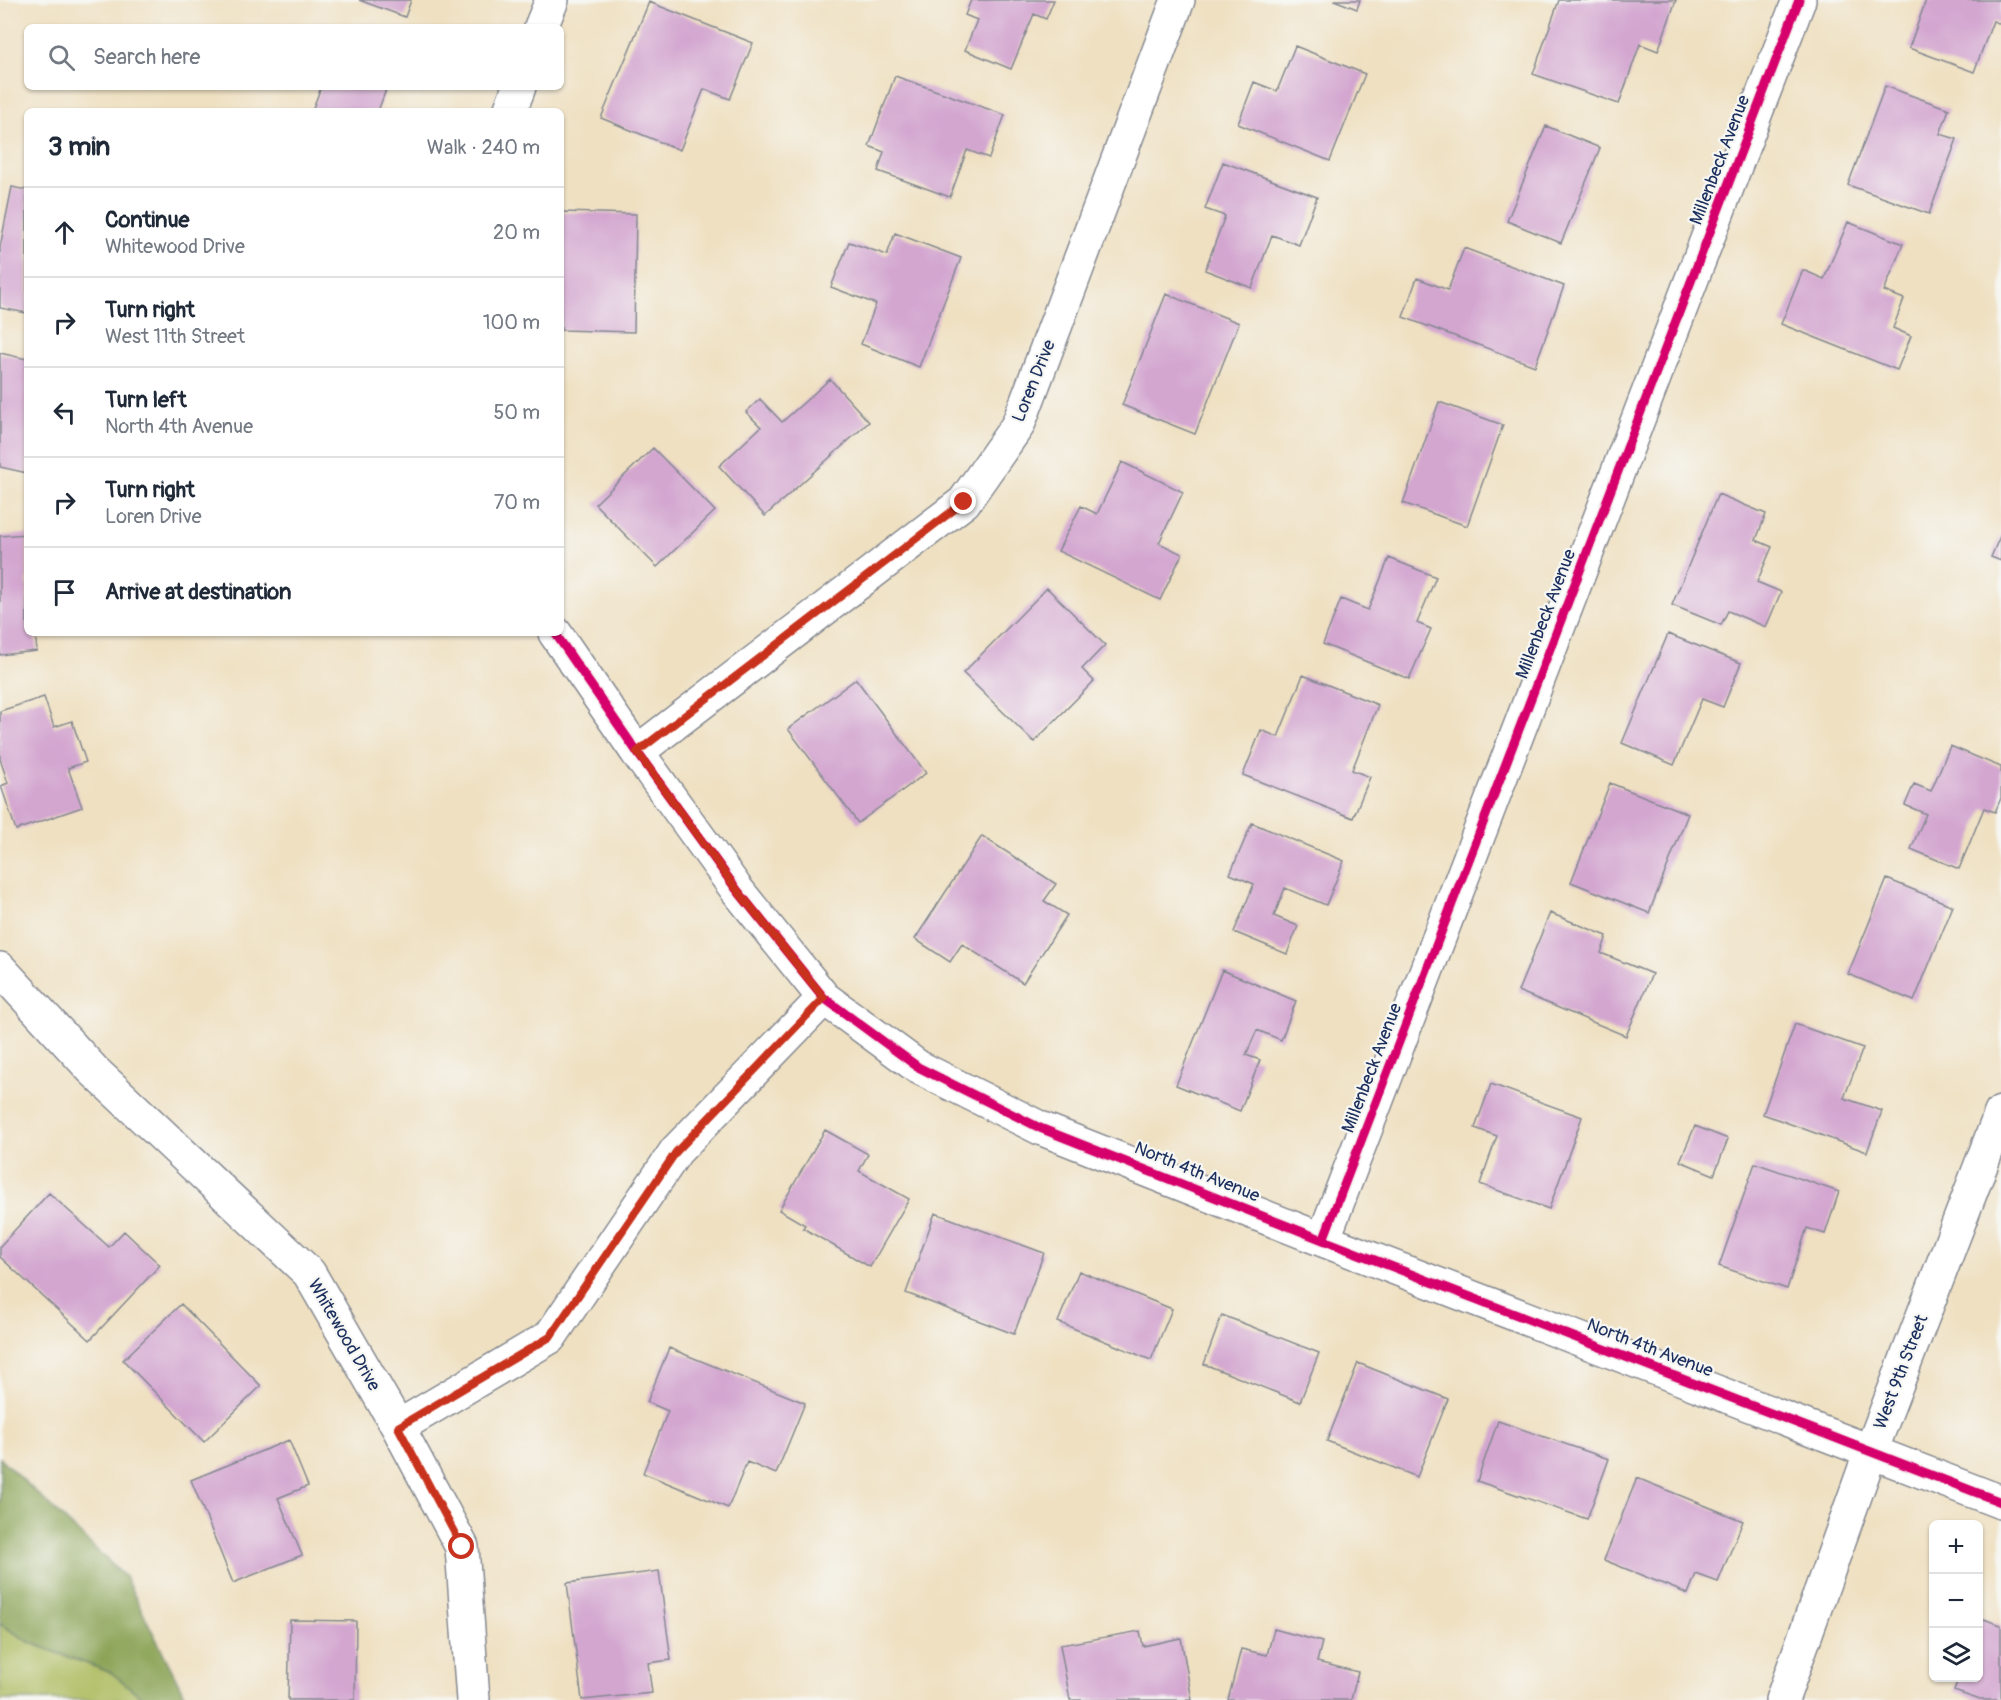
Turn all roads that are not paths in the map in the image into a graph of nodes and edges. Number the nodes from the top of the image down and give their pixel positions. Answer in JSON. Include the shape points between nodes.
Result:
{"nodes":[{"id":1,"x":552,"y":0,"type":"edge"},
{"id":2,"x":1178,"y":0,"type":"edge"},
{"id":3,"x":1799,"y":0,"type":"edge"},
{"id":4,"x":542,"y":24,"type":"edge"},
{"id":5,"x":518,"y":90,"type":"edge"},
{"id":6,"x":511,"y":108,"type":"edge"},
{"id":7,"x":557,"y":636,"type":"edge"},
{"id":8,"x":637,"y":752,"type":"junction"},
{"id":9,"x":0,"y":969,"type":"edge"},
{"id":10,"x":824,"y":998,"type":"junction"},
{"id":11,"x":2001,"y":1113,"type":"edge"},
{"id":12,"x":1323,"y":1240,"type":"junction"},
{"id":13,"x":398,"y":1427,"type":"junction"},
{"id":14,"x":1871,"y":1451,"type":"junction"},
{"id":15,"x":2001,"y":1502,"type":"edge"},
{"id":16,"x":473,"y":1700,"type":"edge"},
{"id":17,"x":1782,"y":1700,"type":"edge"}],
"edges":[{"from":1,"to":4,"type":"street"},
{"from":2,"to":8,"type":"street","name":"Loren Drive","via":[[1018,424],[964,502]]},
{"from":3,"to":12,"type":"street","name":"Millenbeck Avenue"},
{"from":5,"to":6,"type":"street"},
{"from":7,"to":8,"type":"street","name":"North 4th Avenue"},
{"from":8,"to":10,"type":"street","name":"North 4th Avenue","via":[[737,890]]},
{"from":9,"to":13,"type":"street","name":"Whitewood Drive","via":[[93,1071],[309,1273]]},
{"from":10,"to":12,"type":"street","name":"North 4th Avenue","via":[[918,1067],[1040,1128]]},
{"from":10,"to":13,"type":"street","via":[[676,1152],[550,1337]]},
{"from":11,"to":14,"type":"street","name":"West 9th Street"},
{"from":12,"to":14,"type":"street","name":"North 4th Avenue"},
{"from":13,"to":16,"type":"street","name":"Whitewood Drive","via":[[462,1547]]},
{"from":14,"to":15,"type":"street","name":"North 4th Avenue"},
{"from":14,"to":17,"type":"street","name":"West 9th Street"}]}
